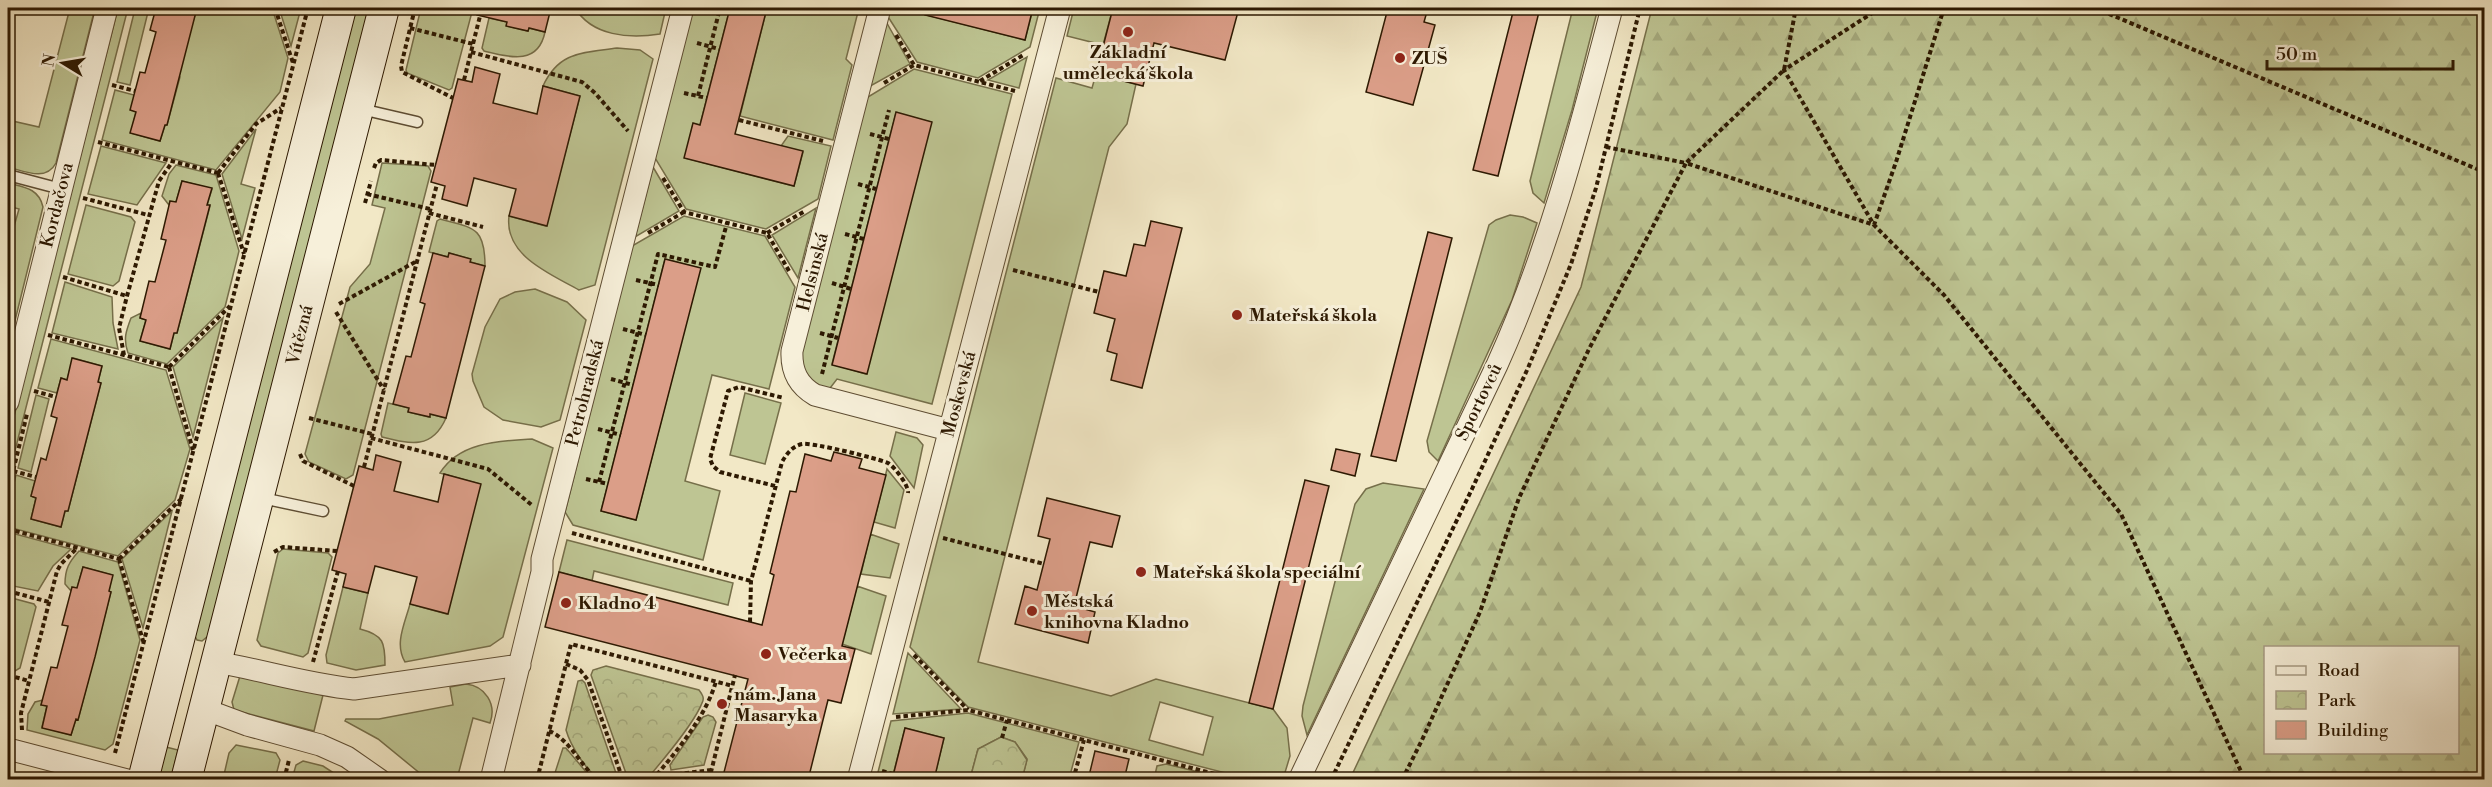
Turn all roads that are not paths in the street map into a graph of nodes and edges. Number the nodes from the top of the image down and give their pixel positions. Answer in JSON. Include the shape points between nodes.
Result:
{"nodes":[{"id":1,"x":107,"y":8,"type":"edge"},
{"id":2,"x":341,"y":8,"type":"edge"},
{"id":3,"x":384,"y":8,"type":"edge"},
{"id":4,"x":683,"y":8,"type":"edge"},
{"id":5,"x":880,"y":8,"type":"edge"},
{"id":6,"x":1060,"y":8,"type":"edge"},
{"id":7,"x":1612,"y":8,"type":"edge"},
{"id":8,"x":358,"y":108,"type":"junction"},
{"id":9,"x":417,"y":123,"type":"dead end"},
{"id":10,"x":8,"y":175,"type":"edge"},
{"id":11,"x":61,"y":189,"type":"junction"},
{"id":12,"x":9,"y":389,"type":"edge"},
{"id":13,"x":949,"y":430,"type":"junction"},
{"id":14,"x":259,"y":497,"type":"junction"},
{"id":15,"x":323,"y":511,"type":"dead end"},
{"id":16,"x":174,"y":655,"type":"junction"},
{"id":17,"x":216,"y":662,"type":"junction"},
{"id":18,"x":519,"y":665,"type":"junction"},
{"id":19,"x":163,"y":699,"type":"junction"},
{"id":20,"x":204,"y":709,"type":"junction"},
{"id":21,"x":15,"y":742,"type":"edge"},
{"id":22,"x":127,"y":780,"type":"edge"},
{"id":23,"x":143,"y":780,"type":"edge"},
{"id":24,"x":186,"y":780,"type":"edge"},
{"id":25,"x":380,"y":780,"type":"edge"},
{"id":26,"x":491,"y":780,"type":"edge"},
{"id":27,"x":858,"y":780,"type":"edge"},
{"id":28,"x":1299,"y":780,"type":"edge"}],
"edges":[{"from":1,"to":11,"type":"street","name":"Kordačova"},
{"from":2,"to":16,"type":"main road"},
{"from":3,"to":8,"type":"main road","name":"Vítězná"},
{"from":4,"to":18,"type":"street","name":"Petrohradská","via":[[622,248],[545,520]]},
{"from":5,"to":13,"type":"street","name":"Helsinská","via":[[792,351],[792,365],[797,379],[816,395]]},
{"from":6,"to":13,"type":"street","name":"Moskevská"},
{"from":7,"to":28,"type":"street","name":"Sportovců","via":[[1555,214],[1525,298],[1497,365]]},
{"from":8,"to":9,"type":"lane"},
{"from":8,"to":14,"type":"main road","name":"Vítězná"},
{"from":10,"to":11,"type":"lane"},
{"from":11,"to":12,"type":"street","name":"Kordačova"},
{"from":13,"to":27,"type":"street","name":"Moskevská"},
{"from":14,"to":15,"type":"lane"},
{"from":14,"to":17,"type":"main road","name":"Vítězná"},
{"from":16,"to":17,"type":"main road"},
{"from":16,"to":19,"type":"main road"},
{"from":17,"to":18,"type":"street","via":[[354,689]]},
{"from":17,"to":20,"type":"main road","name":"Vítězná"},
{"from":18,"to":26,"type":"street","name":"Petrohradská"},
{"from":19,"to":20,"type":"main road"},
{"from":19,"to":23,"type":"main road"},
{"from":20,"to":24,"type":"main road","name":"Vítězná"},
{"from":20,"to":25,"type":"street","via":[[320,745],[347,757]]},
{"from":21,"to":22,"type":"street"}]}
